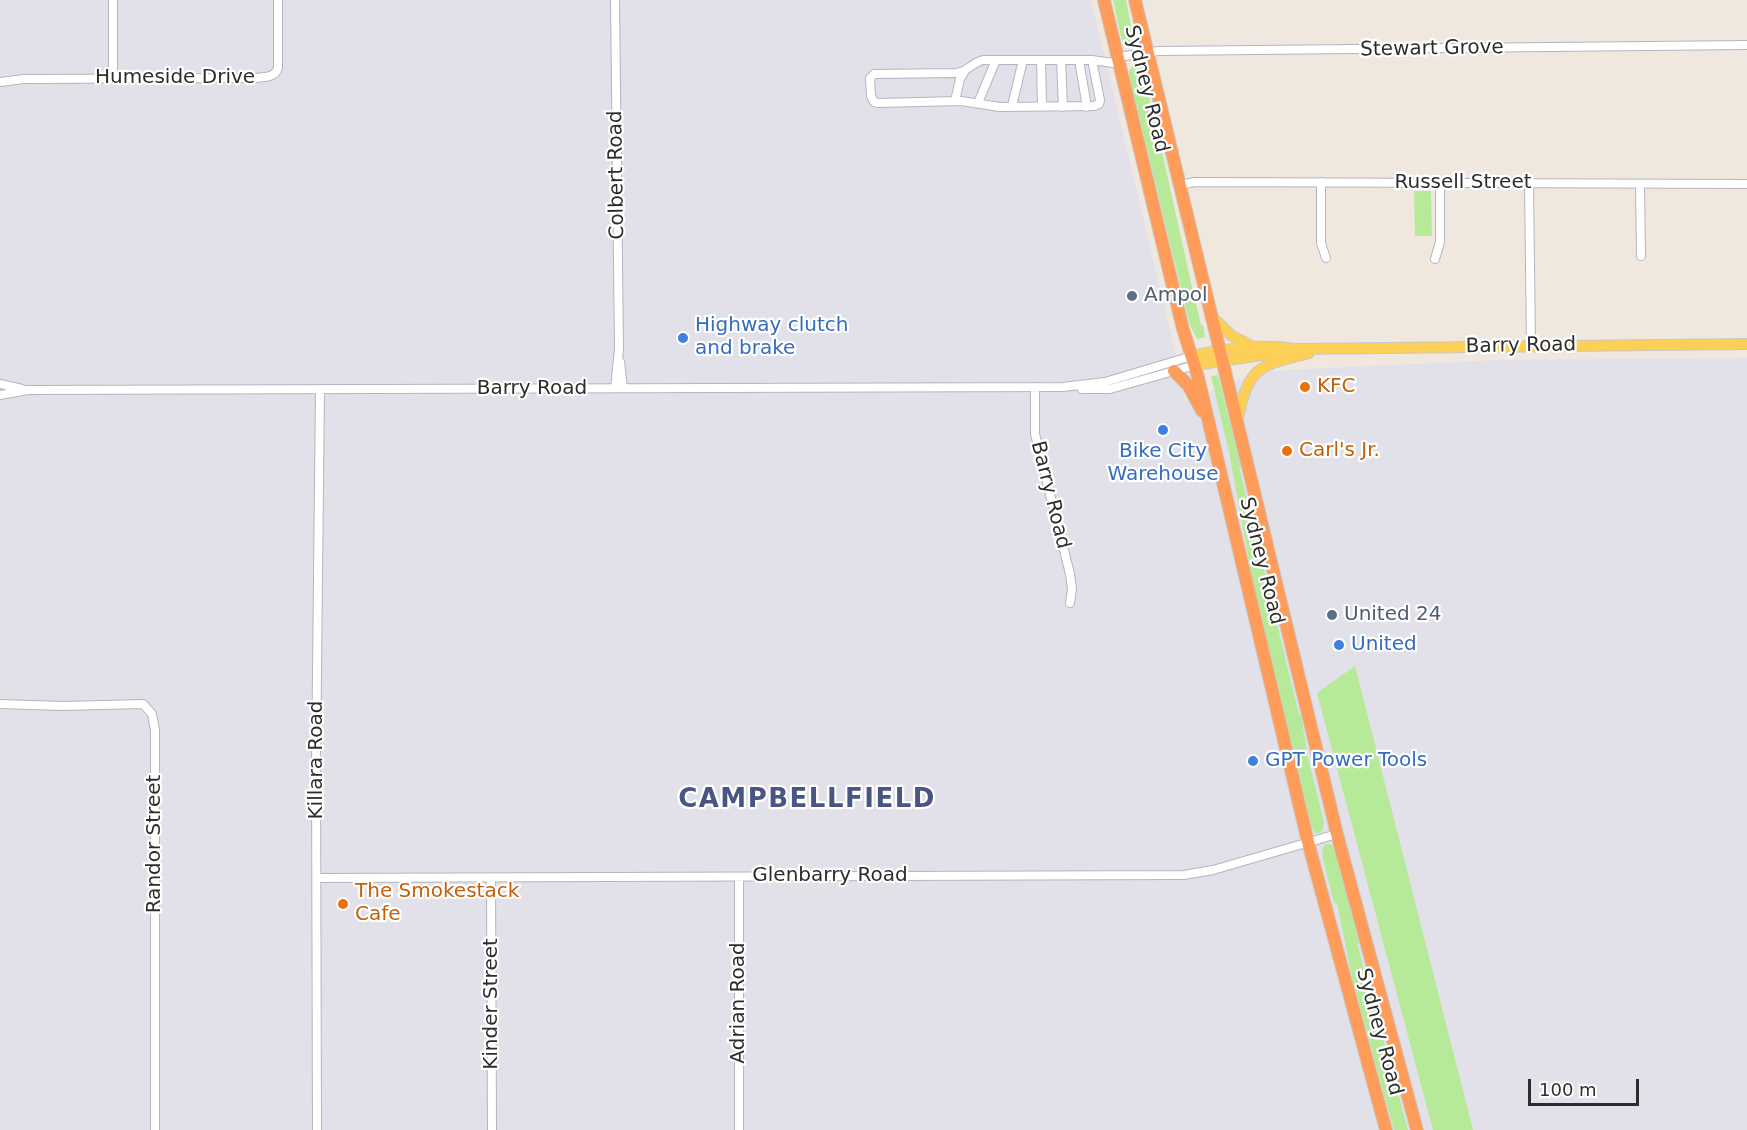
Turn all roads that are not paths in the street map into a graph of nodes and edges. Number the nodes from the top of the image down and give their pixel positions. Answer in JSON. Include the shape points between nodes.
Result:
{"nodes":[{"id":1,"x":113,"y":0,"type":"edge"},
{"id":2,"x":278,"y":0,"type":"edge"},
{"id":3,"x":615,"y":0,"type":"edge"},
{"id":4,"x":1104,"y":0,"type":"edge"},
{"id":5,"x":1135,"y":0,"type":"edge"},
{"id":6,"x":1747,"y":45,"type":"edge"},
{"id":7,"x":1148,"y":52,"type":"junction"},
{"id":8,"x":996,"y":60,"type":"junction"},
{"id":9,"x":1023,"y":60,"type":"junction"},
{"id":10,"x":1041,"y":60,"type":"junction"},
{"id":11,"x":1061,"y":60,"type":"junction"},
{"id":12,"x":1079,"y":60,"type":"junction"},
{"id":13,"x":1092,"y":60,"type":"junction"},
{"id":14,"x":1119,"y":61,"type":"junction"},
{"id":15,"x":964,"y":71,"type":"junction"},
{"id":16,"x":0,"y":75,"type":"edge"},
{"id":17,"x":113,"y":78,"type":"junction"},
{"id":18,"x":24,"y":79,"type":"junction"},
{"id":19,"x":0,"y":82,"type":"edge"},
{"id":20,"x":955,"y":101,"type":"junction"},
{"id":21,"x":978,"y":103,"type":"junction"},
{"id":22,"x":1012,"y":106,"type":"junction"},
{"id":23,"x":1042,"y":106,"type":"junction"},
{"id":24,"x":1064,"y":107,"type":"junction"},
{"id":25,"x":1087,"y":107,"type":"junction"},
{"id":26,"x":1321,"y":182,"type":"junction"},
{"id":27,"x":1440,"y":183,"type":"junction"},
{"id":28,"x":1529,"y":184,"type":"junction"},
{"id":29,"x":1640,"y":184,"type":"junction"},
{"id":30,"x":1747,"y":184,"type":"edge"},
{"id":31,"x":1179,"y":185,"type":"junction"},
{"id":32,"x":1641,"y":256,"type":"dead end"},
{"id":33,"x":1326,"y":258,"type":"dead end"},
{"id":34,"x":1435,"y":259,"type":"dead end"},
{"id":35,"x":1210,"y":315,"type":"junction"},
{"id":36,"x":1747,"y":344,"type":"edge"},
{"id":37,"x":1253,"y":346,"type":"junction"},
{"id":38,"x":1531,"y":346,"type":"junction"},
{"id":39,"x":1296,"y":349,"type":"junction"},
{"id":40,"x":1323,"y":349,"type":"junction"},
{"id":41,"x":1221,"y":355,"type":"junction"},
{"id":42,"x":1193,"y":361,"type":"junction"},
{"id":43,"x":1174,"y":371,"type":"junction"},
{"id":44,"x":0,"y":384,"type":"edge"},
{"id":45,"x":1035,"y":387,"type":"junction"},
{"id":46,"x":1064,"y":387,"type":"junction"},
{"id":47,"x":619,"y":388,"type":"junction"},
{"id":48,"x":320,"y":389,"type":"junction"},
{"id":49,"x":28,"y":390,"type":"junction"},
{"id":50,"x":0,"y":395,"type":"edge"},
{"id":51,"x":1237,"y":423,"type":"junction"},
{"id":52,"x":1210,"y":425,"type":"junction"},
{"id":53,"x":1071,"y":603,"type":"dead end"},
{"id":54,"x":0,"y":704,"type":"edge"},
{"id":55,"x":1337,"y":834,"type":"junction"},
{"id":56,"x":1308,"y":842,"type":"junction"},
{"id":57,"x":739,"y":876,"type":"junction"},
{"id":58,"x":317,"y":878,"type":"junction"},
{"id":59,"x":491,"y":878,"type":"junction"},
{"id":60,"x":155,"y":1130,"type":"edge"},
{"id":61,"x":317,"y":1130,"type":"edge"},
{"id":62,"x":492,"y":1130,"type":"edge"},
{"id":63,"x":739,"y":1130,"type":"edge"},
{"id":64,"x":1386,"y":1130,"type":"edge"},
{"id":65,"x":1417,"y":1130,"type":"edge"}],
"edges":[{"from":1,"to":17,"type":"street"},
{"from":2,"to":17,"type":"street","name":"Humeside Drive","via":[[278,68],[272,76]]},
{"from":3,"to":47,"type":"street","name":"Colbert Road"},
{"from":4,"to":14,"type":"highway","name":"Sydney Road"},
{"from":5,"to":7,"type":"highway","name":"Sydney Road"},
{"from":6,"to":7,"type":"street","name":"Stewart Grove"},
{"from":7,"to":14,"type":"street","name":"Stewart Grove"},
{"from":7,"to":31,"type":"highway","name":"Sydney Road"},
{"from":8,"to":9,"type":"street","name":"Stewart Grove"},
{"from":8,"to":15,"type":"street","name":"Stewart Grove","via":[[980,60]]},
{"from":8,"to":21,"type":"street"},
{"from":9,"to":10,"type":"street","name":"Stewart Grove"},
{"from":9,"to":22,"type":"street"},
{"from":10,"to":11,"type":"street","name":"Stewart Grove"},
{"from":10,"to":23,"type":"street"},
{"from":11,"to":12,"type":"street","name":"Stewart Grove"},
{"from":11,"to":24,"type":"street"},
{"from":12,"to":13,"type":"street","name":"Stewart Grove"},
{"from":12,"to":25,"type":"street"},
{"from":13,"to":14,"type":"street","name":"Stewart Grove"},
{"from":13,"to":25,"type":"street","via":[[1100,102]]},
{"from":14,"to":42,"type":"highway","name":"Sydney Road"},
{"from":15,"to":20,"type":"street"},
{"from":15,"to":20,"type":"street","name":"Stewart Grove","via":[[874,74],[870,78],[871,98],[876,102]]},
{"from":16,"to":18,"type":"street"},
{"from":17,"to":18,"type":"street","name":"Humeside Drive"},
{"from":18,"to":19,"type":"street","name":"Humeside Drive"},
{"from":20,"to":21,"type":"street"},
{"from":21,"to":22,"type":"street"},
{"from":22,"to":23,"type":"street"},
{"from":23,"to":24,"type":"street"},
{"from":24,"to":25,"type":"street"},
{"from":26,"to":27,"type":"street","name":"Russell Street"},
{"from":26,"to":31,"type":"street","name":"Russell Street"},
{"from":26,"to":33,"type":"street","via":[[1321,243]]},
{"from":27,"to":28,"type":"street","name":"Russell Street"},
{"from":27,"to":34,"type":"street","via":[[1440,242]]},
{"from":28,"to":29,"type":"street","name":"Russell Street"},
{"from":28,"to":38,"type":"street"},
{"from":29,"to":30,"type":"street","name":"Russell Street"},
{"from":29,"to":32,"type":"street"},
{"from":31,"to":35,"type":"highway","name":"Sydney Road"},
{"from":35,"to":37,"type":"main road","via":[[1232,336]]},
{"from":35,"to":41,"type":"highway","name":"Sydney Road"},
{"from":36,"to":38,"type":"main road","name":"Barry Road"},
{"from":37,"to":39,"type":"main road","name":"Barry Road"},
{"from":37,"to":41,"type":"main road","name":"Barry Road"},
{"from":38,"to":40,"type":"main road","name":"Barry Road"},
{"from":39,"to":40,"type":"main road","name":"Barry Road"},
{"from":39,"to":41,"type":"main road","name":"Barry Road"},
{"from":40,"to":51,"type":"main road","via":[[1273,362],[1258,370],[1248,385]]},
{"from":41,"to":42,"type":"main road","name":"Barry Road"},
{"from":41,"to":51,"type":"highway","name":"Sydney Road"},
{"from":42,"to":43,"type":"street","name":"Barry Road"},
{"from":42,"to":46,"type":"street","name":"Barry Road","via":[[1105,382]]},
{"from":42,"to":52,"type":"highway","name":"Sydney Road"},
{"from":43,"to":46,"type":"street","name":"Barry Road","via":[[1110,389]]},
{"from":43,"to":52,"type":"highway","via":[[1188,385]]},
{"from":44,"to":49,"type":"street","name":"Barry Road"},
{"from":45,"to":46,"type":"street","name":"Barry Road"},
{"from":45,"to":47,"type":"street","name":"Barry Road"},
{"from":45,"to":53,"type":"street","name":"Barry Road","via":[[1035,434],[1070,574]]},
{"from":47,"to":48,"type":"street","name":"Barry Road"},
{"from":48,"to":49,"type":"street","name":"Barry Road"},
{"from":48,"to":58,"type":"street","name":"Killara Road"},
{"from":49,"to":50,"type":"street","name":"Barry Road"},
{"from":51,"to":55,"type":"highway","name":"Sydney Road"},
{"from":52,"to":56,"type":"highway","name":"Sydney Road"},
{"from":54,"to":60,"type":"street","name":"Randor Street","via":[[143,704],[152,714]]},
{"from":55,"to":56,"type":"street","name":"Glenbarry Road"},
{"from":55,"to":65,"type":"highway","name":"Sydney Road"},
{"from":56,"to":57,"type":"street","name":"Glenbarry Road","via":[[1190,875]]},
{"from":56,"to":64,"type":"highway","name":"Sydney Road"},
{"from":57,"to":59,"type":"street","name":"Glenbarry Road"},
{"from":57,"to":63,"type":"street","name":"Adrian Road"},
{"from":58,"to":59,"type":"street","name":"Glenbarry Road"},
{"from":58,"to":61,"type":"street","name":"Killara Road"},
{"from":59,"to":62,"type":"street","name":"Kinder Street"}]}
